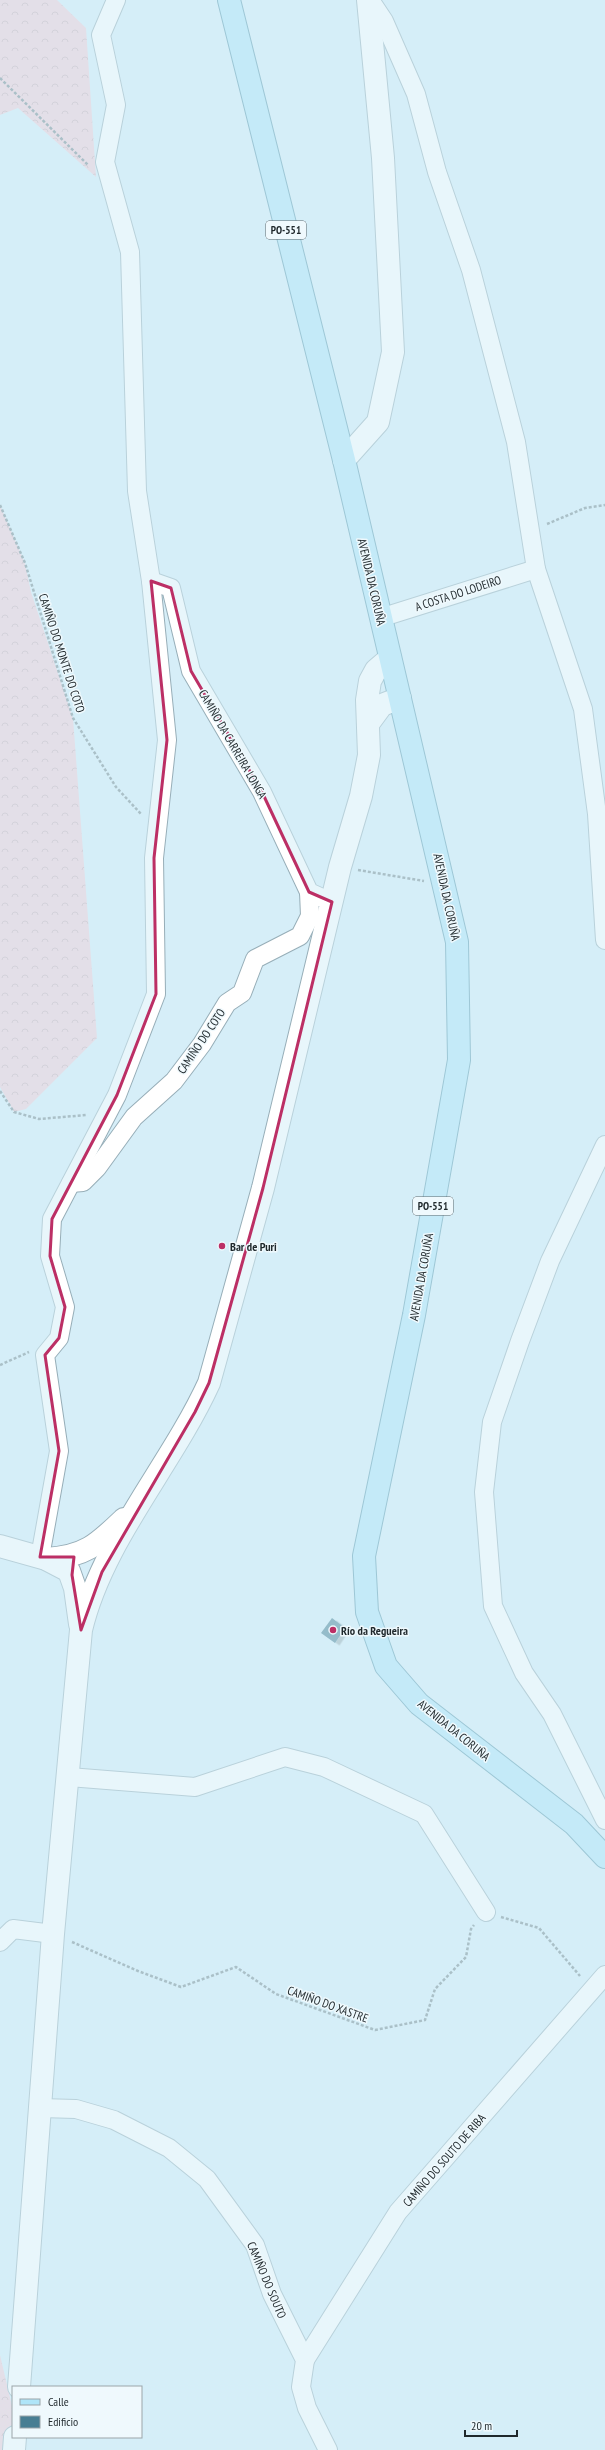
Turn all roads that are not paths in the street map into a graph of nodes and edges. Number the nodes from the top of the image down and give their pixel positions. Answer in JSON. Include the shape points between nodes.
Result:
{"nodes":[{"id":1,"x":116,"y":0,"type":"edge"},
{"id":2,"x":230,"y":0,"type":"edge"},
{"id":3,"x":369,"y":0,"type":"edge"},
{"id":4,"x":344,"y":460,"type":"junction"},
{"id":5,"x":536,"y":569,"type":"junction"},
{"id":6,"x":151,"y":581,"type":"junction"},
{"id":7,"x":380,"y":618,"type":"junction"},
{"id":8,"x":383,"y":664,"type":"junction"},
{"id":9,"x":394,"y":700,"type":"junction"},
{"id":10,"x":368,"y":724,"type":"junction"},
{"id":11,"x":309,"y":892,"type":"junction"},
{"id":12,"x":332,"y":902,"type":"junction"},
{"id":13,"x":605,"y":940,"type":"edge"},
{"id":14,"x":605,"y":1145,"type":"edge"},
{"id":15,"x":71,"y":1183,"type":"junction"},
{"id":16,"x":139,"y":1506,"type":"junction"},
{"id":17,"x":0,"y":1546,"type":"edge"},
{"id":18,"x":80,"y":1554,"type":"junction"},
{"id":19,"x":43,"y":1558,"type":"junction"},
{"id":20,"x":109,"y":1558,"type":"junction"},
{"id":21,"x":72,"y":1575,"type":"junction"},
{"id":22,"x":94,"y":1591,"type":"junction"},
{"id":23,"x":81,"y":1630,"type":"junction"},
{"id":24,"x":69,"y":1777,"type":"junction"},
{"id":25,"x":605,"y":1820,"type":"edge"},
{"id":26,"x":605,"y":1857,"type":"edge"},
{"id":27,"x":486,"y":1912,"type":"road end"},
{"id":28,"x":53,"y":1934,"type":"junction"},
{"id":29,"x":0,"y":1942,"type":"edge"},
{"id":30,"x":605,"y":1975,"type":"edge"},
{"id":31,"x":40,"y":2108,"type":"junction"},
{"id":32,"x":305,"y":2360,"type":"junction"},
{"id":33,"x":19,"y":2386,"type":"edge"},
{"id":34,"x":15,"y":2438,"type":"edge"},
{"id":35,"x":14,"y":2450,"type":"edge"},
{"id":36,"x":328,"y":2450,"type":"edge"}],
"edges":[{"from":1,"to":6,"type":"street","via":[[101,35],[116,105],[105,162],[130,252],[137,491]]},
{"from":2,"to":4,"type":"main road","number":"PO-551"},
{"from":3,"to":4,"type":"street","via":[[383,158],[393,352],[378,422]]},
{"from":3,"to":5,"type":"street","via":[[384,21],[416,94],[437,172],[470,270],[516,442]]},
{"from":4,"to":7,"type":"main road","name":"AVENIDA DA CORUÑA","number":"PO-551"},
{"from":5,"to":7,"type":"street","name":"A COSTA DO LODEIRO"},
{"from":5,"to":13,"type":"street","via":[[583,709],[597,814]]},
{"from":6,"to":11,"type":"street","name":"CAMIÑO DA CARREIRA LONGA","via":[[171,588],[191,671],[262,792]]},
{"from":6,"to":15,"type":"street","via":[[167,740],[154,858],[156,994],[117,1095]]},
{"from":7,"to":8,"type":"main road","name":"AVENIDA DA CORUÑA","number":"PO-551"},
{"from":8,"to":9,"type":"main road","name":"AVENIDA DA CORUÑA","number":"PO-551"},
{"from":8,"to":10,"type":"street","via":[[370,681],[367,700]]},
{"from":9,"to":10,"type":"street","via":[[377,710]]},
{"from":9,"to":26,"type":"main road","name":"AVENIDA DA CORUÑA","number":"PO-551","via":[[457,942],[459,1060],[414,1315],[364,1556],[367,1612],[386,1666],[419,1704],[574,1824]]},
{"from":10,"to":12,"type":"street","via":[[369,755],[361,796]]},
{"from":11,"to":12,"type":"street"},
{"from":11,"to":15,"type":"street","name":"CAMIÑO DO COTO","via":[[310,916],[300,936],[255,959],[242,992],[227,1003],[202,1044],[174,1081],[134,1117],[97,1168],[83,1182]]},
{"from":12,"to":16,"type":"street","via":[[263,1188],[209,1383],[195,1412]]},
{"from":14,"to":25,"type":"street","via":[[550,1261],[517,1348],[492,1422],[484,1492],[493,1606],[524,1673],[552,1714]]},
{"from":15,"to":19,"type":"street","via":[[52,1219],[50,1256],[65,1307],[59,1338],[45,1355],[60,1451]]},
{"from":16,"to":18,"type":"street","via":[[103,1539]]},
{"from":16,"to":20,"type":"street"},
{"from":17,"to":19,"type":"street"},
{"from":18,"to":19,"type":"street","via":[[66,1558]]},
{"from":18,"to":20,"type":"street","via":[[92,1552]]},
{"from":18,"to":21,"type":"street","via":[[73,1563]]},
{"from":19,"to":21,"type":"street"},
{"from":20,"to":22,"type":"street"},
{"from":21,"to":22,"type":"street"},
{"from":21,"to":23,"type":"street"},
{"from":22,"to":23,"type":"street"},
{"from":23,"to":24,"type":"street"},
{"from":24,"to":27,"type":"street","via":[[196,1787],[285,1757],[324,1767],[424,1814]]},
{"from":24,"to":28,"type":"street"},
{"from":28,"to":29,"type":"street","via":[[13,1929]]},
{"from":28,"to":31,"type":"street"},
{"from":30,"to":32,"type":"street","name":"CAMIÑO DO SOUTO DE RIBA","via":[[398,2212]]},
{"from":31,"to":32,"type":"street","name":"CAMIÑO DO SOUTO","via":[[76,2108],[114,2120],[169,2148],[207,2179],[255,2245],[272,2294]]},
{"from":31,"to":33,"type":"street"},
{"from":32,"to":36,"type":"street","via":[[301,2387],[307,2408]]},
{"from":34,"to":35,"type":"street"}]}
